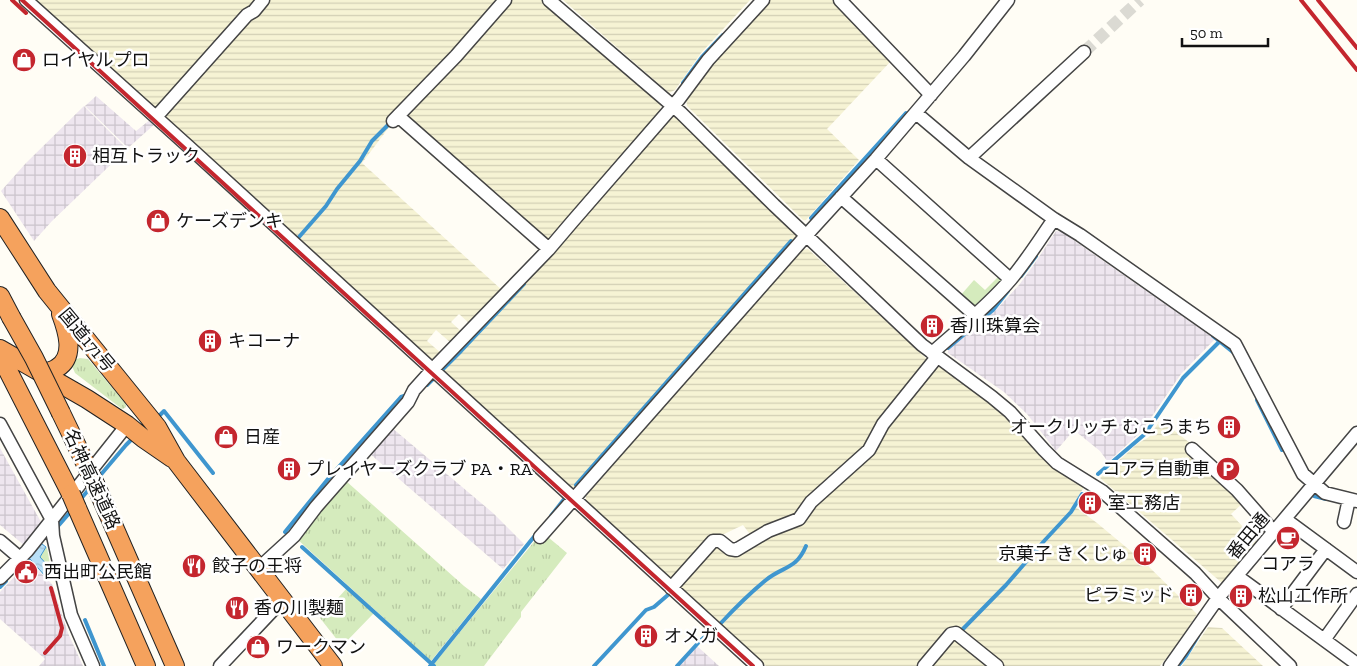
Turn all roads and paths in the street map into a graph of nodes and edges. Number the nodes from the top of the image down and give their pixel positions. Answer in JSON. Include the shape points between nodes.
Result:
{"nodes":[{"id":1,"x":26,"y":0,"type":"edge"},
{"id":2,"x":263,"y":0,"type":"edge"},
{"id":3,"x":505,"y":0,"type":"edge"},
{"id":4,"x":549,"y":0,"type":"edge"},
{"id":5,"x":763,"y":0,"type":"edge"},
{"id":6,"x":1008,"y":0,"type":"edge"},
{"id":7,"x":844,"y":1,"type":"edge"},
{"id":8,"x":1084,"y":52,"type":"tunnel mouth"},
{"id":9,"x":931,"y":95,"type":"junction"},
{"id":10,"x":673,"y":106,"type":"junction"},
{"id":11,"x":916,"y":113,"type":"junction"},
{"id":12,"x":156,"y":118,"type":"junction"},
{"id":13,"x":969,"y":158,"type":"junction"},
{"id":14,"x":876,"y":159,"type":"junction"},
{"id":15,"x":841,"y":197,"type":"junction"},
{"id":16,"x":0,"y":218,"type":"edge"},
{"id":17,"x":1054,"y":218,"type":"junction"},
{"id":18,"x":806,"y":236,"type":"junction"},
{"id":19,"x":549,"y":249,"type":"junction"},
{"id":20,"x":1010,"y":279,"type":"junction"},
{"id":21,"x":0,"y":296,"type":"edge"},
{"id":22,"x":58,"y":306,"type":"junction"},
{"id":23,"x":975,"y":315,"type":"junction"},
{"id":24,"x":0,"y":349,"type":"edge"},
{"id":25,"x":0,"y":355,"type":"edge"},
{"id":26,"x":934,"y":355,"type":"junction"},
{"id":27,"x":42,"y":373,"type":"junction"},
{"id":28,"x":436,"y":373,"type":"junction"},
{"id":29,"x":0,"y":424,"type":"edge"},
{"id":30,"x":135,"y":432,"type":"junction"},
{"id":31,"x":1357,"y":433,"type":"edge"},
{"id":32,"x":1192,"y":449,"type":"dead end"},
{"id":33,"x":176,"y":461,"type":"junction"},
{"id":34,"x":1315,"y":484,"type":"junction"},
{"id":35,"x":574,"y":500,"type":"junction"},
{"id":36,"x":1353,"y":500,"type":"edge"},
{"id":37,"x":1286,"y":519,"type":"junction"},
{"id":38,"x":52,"y":520,"type":"junction"},
{"id":39,"x":1344,"y":522,"type":"dead end"},
{"id":40,"x":1274,"y":532,"type":"junction"},
{"id":41,"x":540,"y":537,"type":"dead end"},
{"id":42,"x":0,"y":541,"type":"edge"},
{"id":43,"x":1326,"y":549,"type":"junction"},
{"id":44,"x":23,"y":555,"type":"junction"},
{"id":45,"x":259,"y":568,"type":"junction"},
{"id":46,"x":1357,"y":572,"type":"edge"},
{"id":47,"x":1237,"y":576,"type":"junction"},
{"id":48,"x":0,"y":578,"type":"edge"},
{"id":49,"x":671,"y":588,"type":"junction"},
{"id":50,"x":1357,"y":594,"type":"edge"},
{"id":51,"x":1218,"y":598,"type":"junction"},
{"id":52,"x":284,"y":600,"type":"junction"},
{"id":53,"x":1282,"y":609,"type":"junction"},
{"id":54,"x":1324,"y":640,"type":"junction"},
{"id":55,"x":1357,"y":664,"type":"edge"},
{"id":56,"x":93,"y":666,"type":"edge"},
{"id":57,"x":146,"y":666,"type":"edge"},
{"id":58,"x":174,"y":666,"type":"edge"},
{"id":59,"x":220,"y":666,"type":"edge"},
{"id":60,"x":333,"y":666,"type":"edge"},
{"id":61,"x":757,"y":666,"type":"edge"},
{"id":62,"x":924,"y":666,"type":"edge"},
{"id":63,"x":997,"y":666,"type":"edge"},
{"id":64,"x":1170,"y":666,"type":"edge"},
{"id":65,"x":1290,"y":666,"type":"edge"}],
"edges":[{"from":1,"to":12,"type":"street"},
{"from":2,"to":12,"type":"street"},
{"from":3,"to":19,"type":"street","via":[[395,119]]},
{"from":4,"to":10,"type":"street"},
{"from":5,"to":10,"type":"street","via":[[708,60]]},
{"from":6,"to":9,"type":"street"},
{"from":7,"to":9,"type":"street"},
{"from":8,"to":13,"type":"street"},
{"from":9,"to":11,"type":"street"},
{"from":10,"to":18,"type":"street"},
{"from":10,"to":19,"type":"street"},
{"from":11,"to":13,"type":"street"},
{"from":11,"to":14,"type":"street"},
{"from":12,"to":28,"type":"street"},
{"from":13,"to":17,"type":"street"},
{"from":14,"to":15,"type":"street"},
{"from":14,"to":20,"type":"street"},
{"from":15,"to":18,"type":"street"},
{"from":15,"to":23,"type":"street"},
{"from":16,"to":22,"type":"highway","name":"国道171号"},
{"from":17,"to":20,"type":"street"},
{"from":17,"to":34,"type":"street","via":[[1235,344],[1303,474]]},
{"from":18,"to":26,"type":"street"},
{"from":18,"to":35,"type":"street"},
{"from":19,"to":28,"type":"street"},
{"from":20,"to":23,"type":"street"},
{"from":21,"to":58,"type":"highway","name":"名神高速道路","bridge":true,"via":[[92,478]]},
{"from":22,"to":27,"type":"highway","via":[[68,334],[67,358],[58,368]]},
{"from":22,"to":33,"type":"highway","name":"国道171号","via":[[153,422]]},
{"from":23,"to":26,"type":"street"},
{"from":24,"to":27,"type":"highway","name":"国道171号"},
{"from":25,"to":57,"type":"highway","name":"名神高速道路","via":[[74,501]]},
{"from":26,"to":49,"type":"street","via":[[883,424],[869,450],[811,502],[799,519],[768,531],[736,550],[720,541],[713,541]]},
{"from":26,"to":51,"type":"street","via":[[1010,412],[1057,462],[1102,491],[1195,573]]},
{"from":27,"to":30,"type":"highway","name":"国道171号"},
{"from":28,"to":35,"type":"street"},
{"from":28,"to":45,"type":"street","via":[[412,394],[294,536]]},
{"from":29,"to":38,"type":"street"},
{"from":30,"to":33,"type":"highway","name":"国道171号"},
{"from":30,"to":38,"type":"street"},
{"from":31,"to":34,"type":"street","name":"番田通"},
{"from":32,"to":40,"type":"street","via":[[1237,490]]},
{"from":33,"to":45,"type":"highway","name":"国道171号"},
{"from":34,"to":36,"type":"street","via":[[1325,493]]},
{"from":34,"to":37,"type":"street","name":"番田通"},
{"from":35,"to":41,"type":"street"},
{"from":35,"to":49,"type":"street"},
{"from":36,"to":39,"type":"street"},
{"from":37,"to":40,"type":"street","name":"番田通"},
{"from":37,"to":43,"type":"street"},
{"from":38,"to":44,"type":"street"},
{"from":38,"to":56,"type":"street","via":[[71,615]]},
{"from":40,"to":47,"type":"street","name":"番田通"},
{"from":42,"to":44,"type":"street"},
{"from":43,"to":46,"type":"street"},
{"from":43,"to":53,"type":"street"},
{"from":44,"to":48,"type":"street"},
{"from":45,"to":52,"type":"highway","name":"国道171号"},
{"from":47,"to":51,"type":"street","name":"番田通"},
{"from":47,"to":53,"type":"street"},
{"from":49,"to":61,"type":"street"},
{"from":50,"to":54,"type":"street"},
{"from":51,"to":64,"type":"street","name":"番田通"},
{"from":51,"to":65,"type":"street"},
{"from":52,"to":59,"type":"street"},
{"from":52,"to":60,"type":"highway","name":"国道171号"},
{"from":53,"to":54,"type":"street"},
{"from":54,"to":55,"type":"street"},
{"from":62,"to":63,"type":"street","via":[[951,634],[958,635]]}]}
